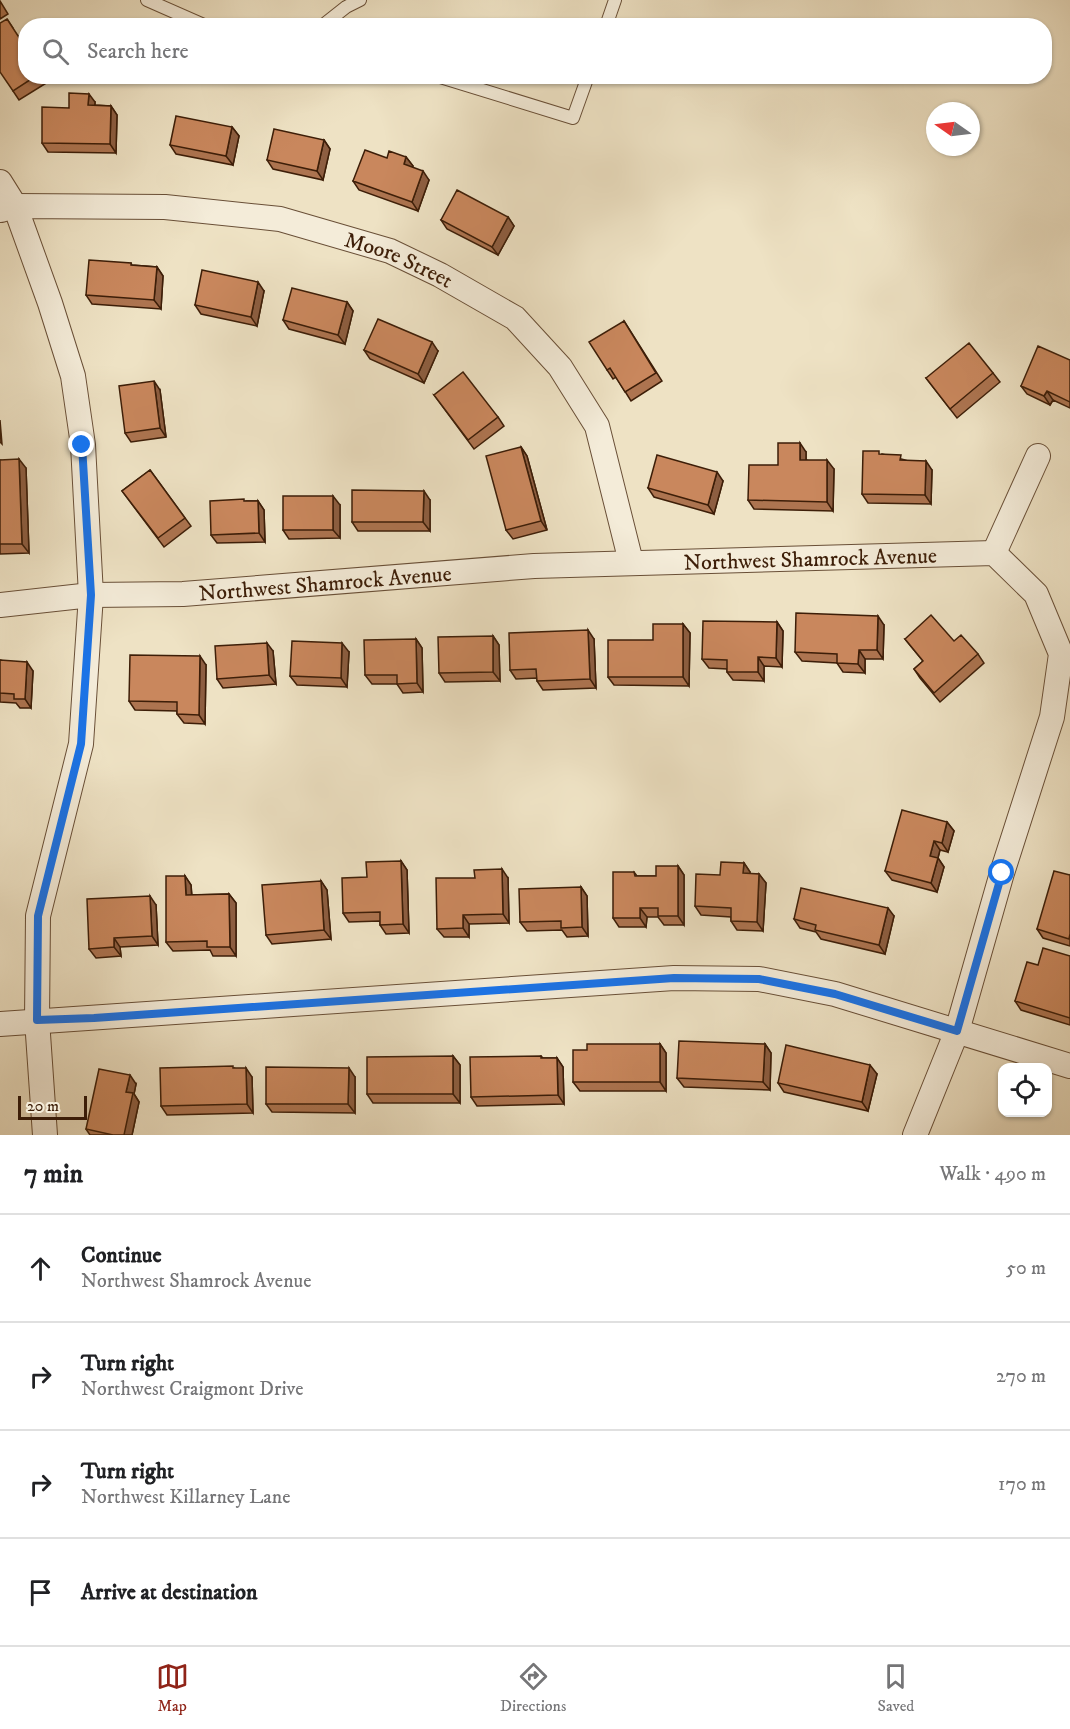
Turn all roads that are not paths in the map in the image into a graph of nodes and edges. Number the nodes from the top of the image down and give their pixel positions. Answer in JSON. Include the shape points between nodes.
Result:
{"nodes":[{"id":1,"x":147,"y":0,"type":"edge"},
{"id":2,"x":360,"y":0,"type":"edge"},
{"id":3,"x":615,"y":0,"type":"edge"},
{"id":4,"x":188,"y":18,"type":"edge"},
{"id":5,"x":332,"y":18,"type":"edge"},
{"id":6,"x":609,"y":18,"type":"edge"},
{"id":7,"x":463,"y":84,"type":"edge"},
{"id":8,"x":585,"y":84,"type":"edge"},
{"id":9,"x":0,"y":182,"type":"edge"},
{"id":10,"x":7,"y":208,"type":"edge"},
{"id":11,"x":1038,"y":456,"type":"dead end"},
{"id":12,"x":994,"y":553,"type":"junction"},
{"id":13,"x":631,"y":562,"type":"junction"},
{"id":14,"x":91,"y":595,"type":"junction"},
{"id":15,"x":0,"y":605,"type":"edge"},
{"id":16,"x":37,"y":1020,"type":"junction"},
{"id":17,"x":0,"y":1024,"type":"edge"},
{"id":18,"x":957,"y":1031,"type":"junction"},
{"id":19,"x":1070,"y":1066,"type":"edge"},
{"id":20,"x":45,"y":1135,"type":"edge"},
{"id":21,"x":915,"y":1135,"type":"edge"}],
"edges":[{"from":1,"to":4,"type":"lane"},
{"from":2,"to":5,"type":"lane"},
{"from":3,"to":6,"type":"lane"},
{"from":7,"to":8,"type":"lane","via":[[573,118]]},
{"from":9,"to":10,"type":"street"},
{"from":10,"to":13,"type":"street","name":"Moore Street","via":[[165,207],[280,219],[390,251],[440,275],[515,318],[560,366],[597,426]]},
{"from":10,"to":14,"type":"street","via":[[50,303],[73,376],[82,445]]},
{"from":11,"to":12,"type":"street"},
{"from":12,"to":13,"type":"street","name":"Northwest Shamrock Avenue"},
{"from":12,"to":18,"type":"street","via":[[1036,594],[1061,654],[1052,717]]},
{"from":13,"to":14,"type":"street","name":"Northwest Shamrock Avenue","via":[[183,594]]},
{"from":14,"to":15,"type":"street","name":"Northwest Shamrock Avenue"},
{"from":14,"to":16,"type":"street","via":[[81,744],[38,916]]},
{"from":16,"to":17,"type":"street"},
{"from":16,"to":18,"type":"street","via":[[674,978],[759,979],[835,994]]},
{"from":16,"to":20,"type":"street"},
{"from":18,"to":19,"type":"street"},
{"from":18,"to":21,"type":"street"}]}
